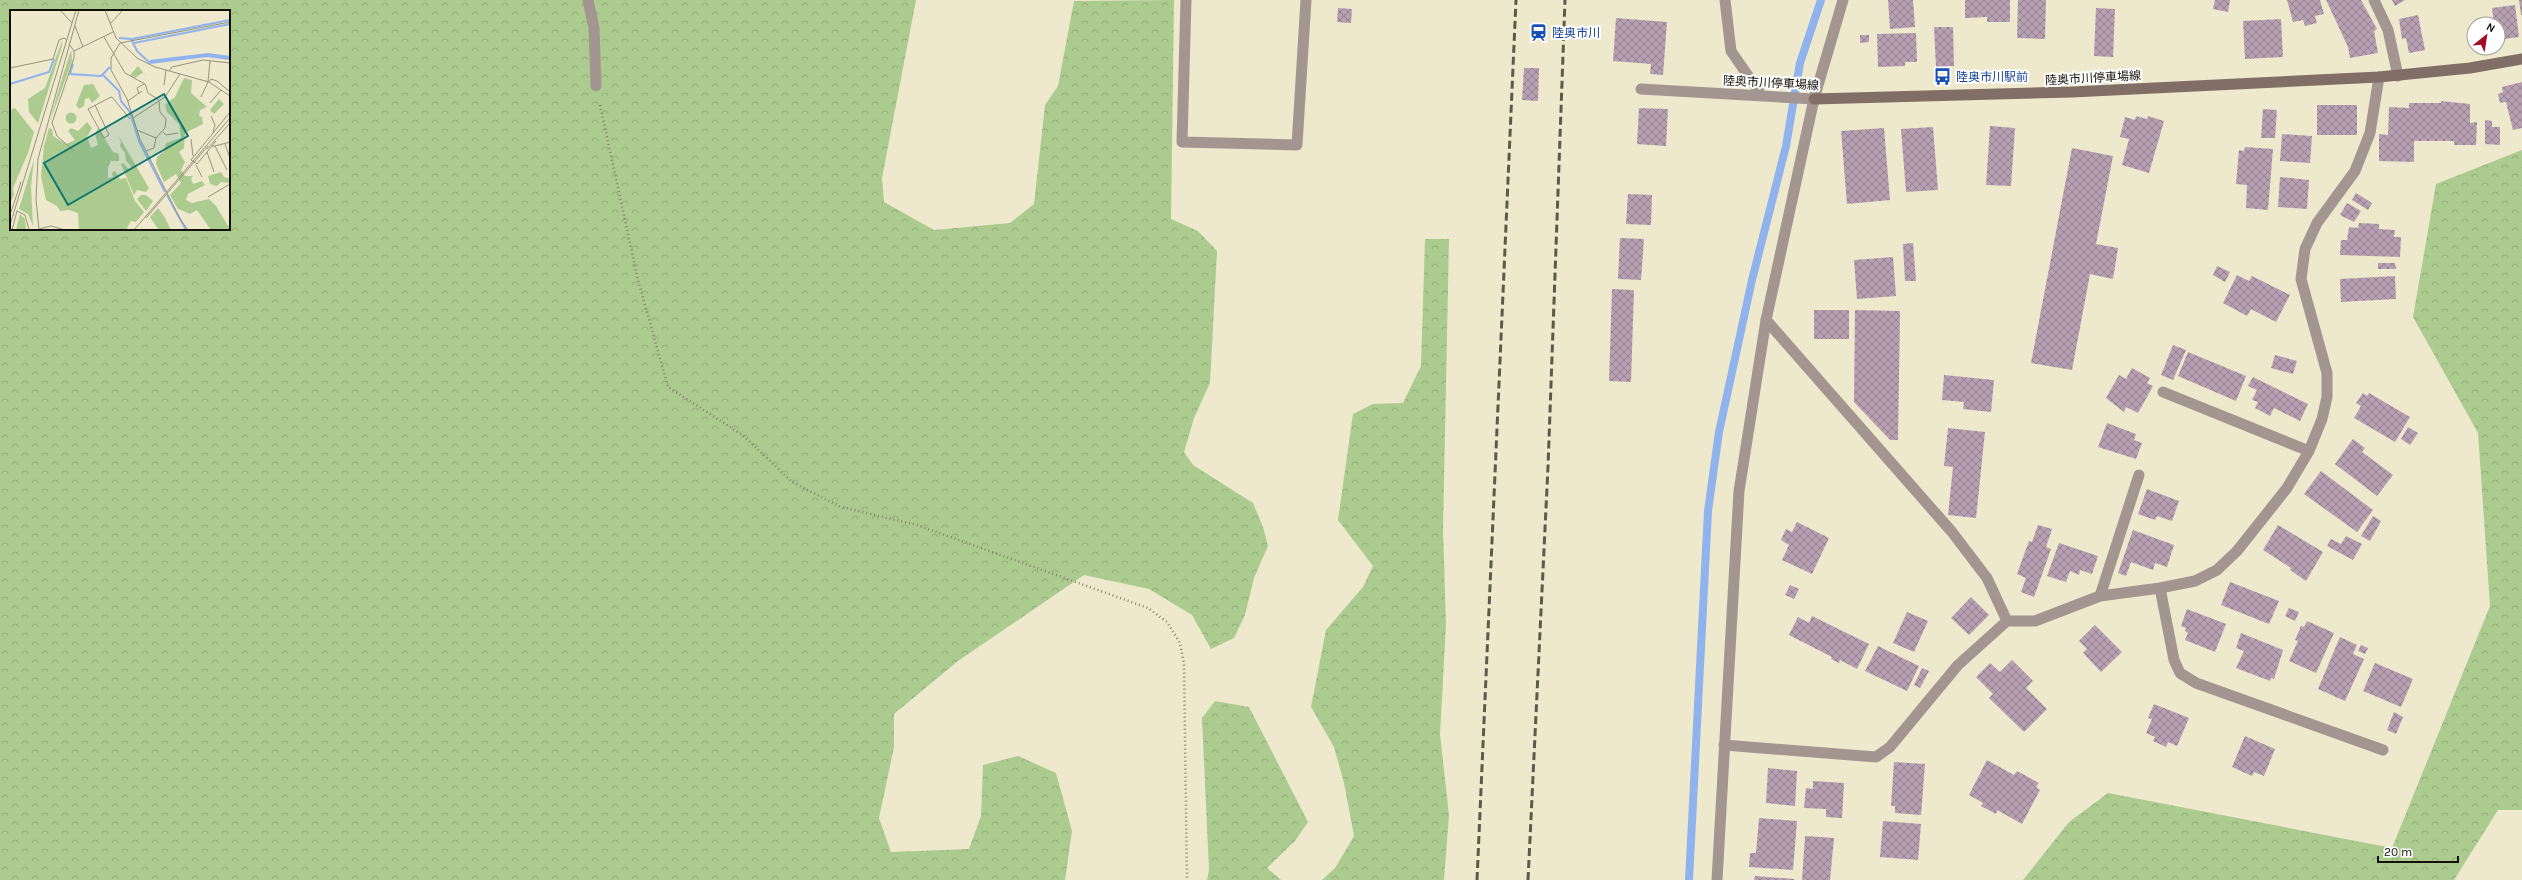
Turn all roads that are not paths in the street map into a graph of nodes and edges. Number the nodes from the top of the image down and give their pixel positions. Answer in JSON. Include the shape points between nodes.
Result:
{"nodes":[{"id":1,"x":588,"y":0,"type":"edge"},
{"id":2,"x":1186,"y":0,"type":"edge"},
{"id":3,"x":1306,"y":0,"type":"edge"},
{"id":4,"x":1725,"y":0,"type":"edge"},
{"id":5,"x":1843,"y":0,"type":"edge"},
{"id":6,"x":2374,"y":0,"type":"edge"},
{"id":7,"x":2522,"y":59,"type":"edge"},
{"id":8,"x":2398,"y":76,"type":"junction"},
{"id":9,"x":2379,"y":77,"type":"junction"},
{"id":10,"x":596,"y":86,"type":"road end"},
{"id":11,"x":1641,"y":89,"type":"dead end"},
{"id":12,"x":1762,"y":96,"type":"junction"},
{"id":13,"x":1814,"y":99,"type":"junction"},
{"id":14,"x":1766,"y":320,"type":"junction"},
{"id":15,"x":2163,"y":392,"type":"dead end"},
{"id":16,"x":2309,"y":451,"type":"junction"},
{"id":17,"x":2139,"y":475,"type":"dead end"},
{"id":18,"x":2160,"y":588,"type":"junction"},
{"id":19,"x":2100,"y":596,"type":"junction"},
{"id":20,"x":2007,"y":621,"type":"junction"},
{"id":21,"x":1724,"y":745,"type":"junction"},
{"id":22,"x":2383,"y":750,"type":"dead end"},
{"id":23,"x":1717,"y":880,"type":"edge"}],
"edges":[{"from":1,"to":10,"type":"street","via":[[594,28]]},
{"from":2,"to":3,"type":"street","via":[[1182,142],[1297,145]]},
{"from":4,"to":12,"type":"street","via":[[1731,51]]},
{"from":5,"to":13,"type":"street"},
{"from":6,"to":8,"type":"street","via":[[2388,30]]},
{"from":7,"to":8,"type":"main road","name":"陸奥市川停車場線"},
{"from":8,"to":9,"type":"main road","name":"陸奥市川停車場線"},
{"from":9,"to":13,"type":"main road","name":"陸奥市川停車場線","via":[[2080,92]]},
{"from":9,"to":16,"type":"street","via":[[2370,133],[2355,171],[2317,223],[2305,249],[2301,279],[2327,372],[2327,397],[2322,419]]},
{"from":11,"to":12,"type":"street","name":"陸奥市川停車場線"},
{"from":12,"to":13,"type":"street","name":"陸奥市川停車場線"},
{"from":13,"to":14,"type":"street"},
{"from":14,"to":20,"type":"street","via":[[1952,532],[1987,578]]},
{"from":14,"to":21,"type":"street","via":[[1739,491]]},
{"from":15,"to":16,"type":"street"},
{"from":16,"to":18,"type":"street","via":[[2287,488],[2237,551],[2217,570],[2195,581]]},
{"from":17,"to":19,"type":"street"},
{"from":18,"to":19,"type":"street"},
{"from":18,"to":22,"type":"street","via":[[2174,660],[2180,673],[2196,683]]},
{"from":19,"to":20,"type":"street","via":[[2035,621]]},
{"from":20,"to":21,"type":"street","via":[[1958,665],[1890,747],[1876,757]]},
{"from":21,"to":23,"type":"street"}]}
